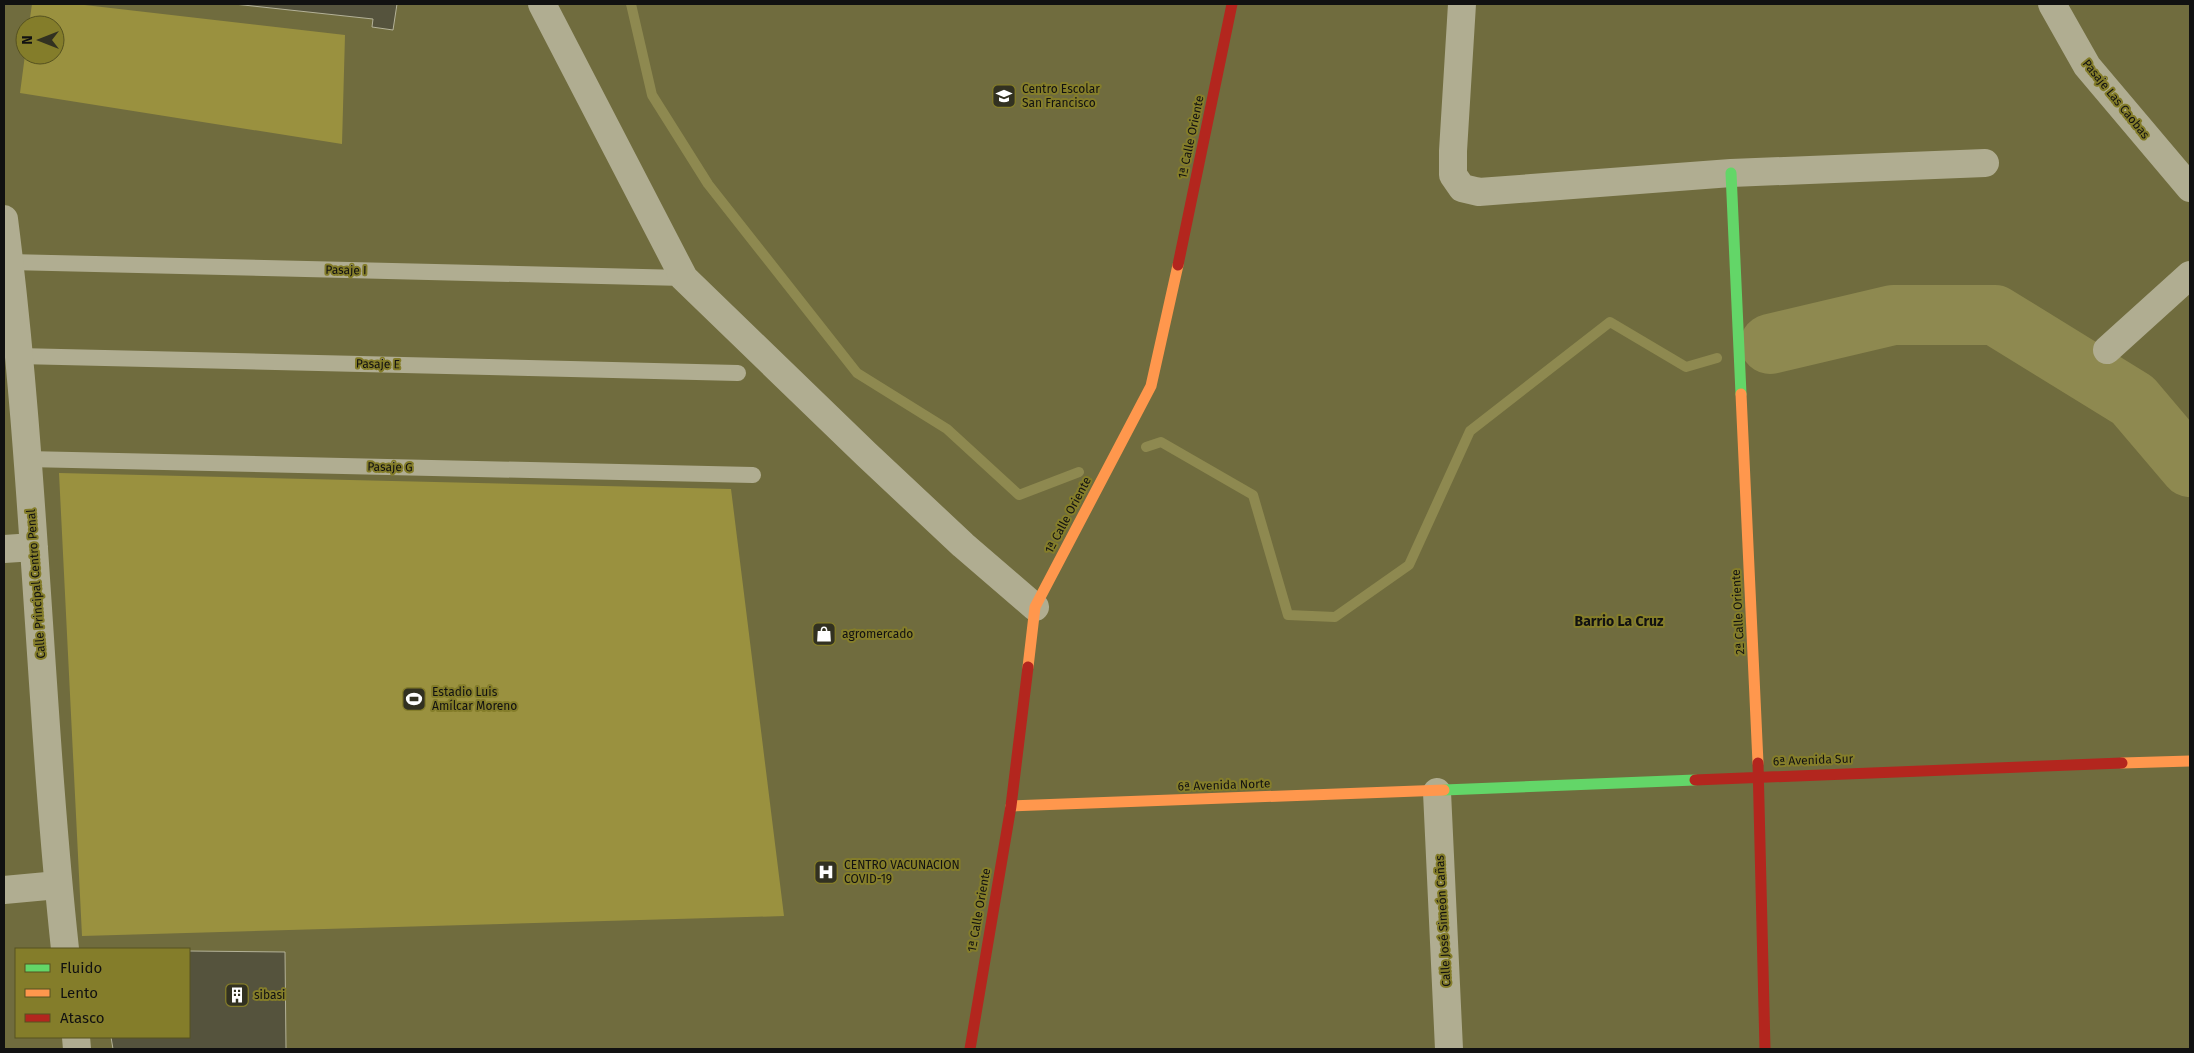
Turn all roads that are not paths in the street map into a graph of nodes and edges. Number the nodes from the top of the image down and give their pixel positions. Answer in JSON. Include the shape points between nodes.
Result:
{"nodes":[{"id":1,"x":542,"y":4,"type":"edge"},
{"id":2,"x":1232,"y":4,"type":"edge"},
{"id":3,"x":1462,"y":4,"type":"edge"},
{"id":4,"x":2052,"y":4,"type":"edge"},
{"id":5,"x":1985,"y":163,"type":"dead end"},
{"id":6,"x":1731,"y":173,"type":"junction"},
{"id":7,"x":2190,"y":188,"type":"edge"},
{"id":8,"x":4,"y":218,"type":"edge"},
{"id":9,"x":9,"y":262,"type":"junction"},
{"id":10,"x":2190,"y":275,"type":"edge"},
{"id":11,"x":684,"y":278,"type":"junction"},
{"id":12,"x":2107,"y":350,"type":"dead end"},
{"id":13,"x":18,"y":356,"type":"junction"},
{"id":14,"x":738,"y":373,"type":"dead end"},
{"id":15,"x":26,"y":459,"type":"junction"},
{"id":16,"x":753,"y":475,"type":"dead end"},
{"id":17,"x":34,"y":547,"type":"junction"},
{"id":18,"x":4,"y":549,"type":"edge"},
{"id":19,"x":1035,"y":607,"type":"junction"},
{"id":20,"x":2190,"y":761,"type":"edge"},
{"id":21,"x":1759,"y":776,"type":"junction"},
{"id":22,"x":1437,"y":792,"type":"junction"},
{"id":23,"x":1011,"y":806,"type":"junction"},
{"id":24,"x":58,"y":885,"type":"junction"},
{"id":25,"x":4,"y":890,"type":"edge"},
{"id":26,"x":65,"y":948,"type":"edge"},
{"id":27,"x":970,"y":1049,"type":"edge"},
{"id":28,"x":1449,"y":1049,"type":"edge"},
{"id":29,"x":1765,"y":1049,"type":"edge"}],
"edges":[{"from":1,"to":11,"type":"street"},
{"from":2,"to":19,"type":"street","name":"1ª Calle Oriente","via":[[1151,386]]},
{"from":3,"to":6,"type":"street","via":[[1453,151],[1453,174],[1462,188],[1479,192]]},
{"from":4,"to":7,"type":"street","name":"Pasaje Las Caobas","via":[[2087,66]]},
{"from":5,"to":6,"type":"street"},
{"from":6,"to":21,"type":"street","name":"2ª Calle Oriente"},
{"from":8,"to":9,"type":"street","name":"Calle Principal Centro Penal"},
{"from":9,"to":11,"type":"lane","name":"Pasaje I"},
{"from":9,"to":13,"type":"street","name":"Calle Principal Centro Penal"},
{"from":10,"to":12,"type":"street"},
{"from":11,"to":19,"type":"street","via":[[873,461]]},
{"from":13,"to":14,"type":"lane","name":"Pasaje E"},
{"from":13,"to":15,"type":"street","name":"Calle Principal Centro Penal"},
{"from":15,"to":16,"type":"lane","name":"Pasaje G"},
{"from":15,"to":17,"type":"street","name":"Calle Principal Centro Penal"},
{"from":17,"to":18,"type":"street"},
{"from":17,"to":24,"type":"street","name":"Calle Principal Centro Penal"},
{"from":19,"to":23,"type":"street","name":"1ª Calle Oriente"},
{"from":20,"to":21,"type":"street","name":"6ª Avenida Sur"},
{"from":21,"to":22,"type":"street","name":"6ª Avenida Sur"},
{"from":21,"to":29,"type":"street","name":"2ª Calle Oriente"},
{"from":22,"to":23,"type":"street","name":"6ª Avenida Norte"},
{"from":22,"to":28,"type":"street","name":"Calle José Simeón Cañas"},
{"from":23,"to":27,"type":"street","name":"1ª Calle Oriente"},
{"from":24,"to":25,"type":"street"},
{"from":24,"to":26,"type":"street","name":"Calle Principal Centro Penal"}]}
